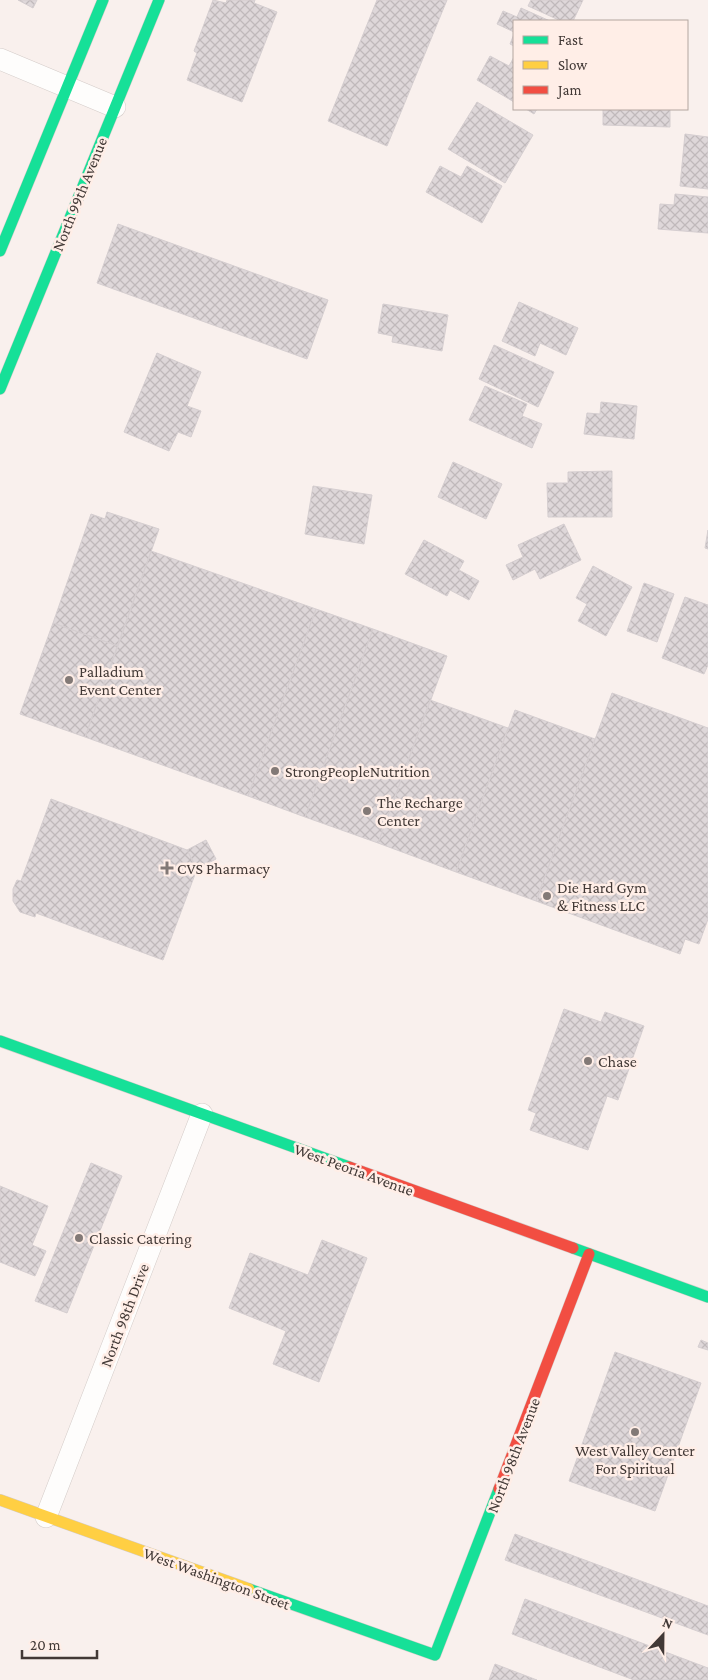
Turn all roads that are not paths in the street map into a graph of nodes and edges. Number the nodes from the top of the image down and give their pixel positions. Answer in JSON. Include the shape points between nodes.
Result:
{"nodes":[{"id":1,"x":103,"y":0,"type":"edge"},
{"id":2,"x":159,"y":0,"type":"edge"},
{"id":3,"x":0,"y":60,"type":"edge"},
{"id":4,"x":68,"y":86,"type":"junction"},
{"id":5,"x":115,"y":107,"type":"junction"},
{"id":6,"x":0,"y":251,"type":"edge"},
{"id":7,"x":0,"y":389,"type":"edge"},
{"id":8,"x":0,"y":1041,"type":"edge"},
{"id":9,"x":202,"y":1114,"type":"junction"},
{"id":10,"x":589,"y":1254,"type":"junction"},
{"id":11,"x":708,"y":1297,"type":"edge"},
{"id":12,"x":0,"y":1500,"type":"edge"},
{"id":13,"x":46,"y":1517,"type":"junction"},
{"id":14,"x":435,"y":1655,"type":"joint"}],
"edges":[{"from":1,"to":4,"type":"main road"},
{"from":2,"to":5,"type":"main road","name":"North 99th Avenue"},
{"from":3,"to":4,"type":"street"},
{"from":4,"to":5,"type":"street"},
{"from":4,"to":6,"type":"main road"},
{"from":5,"to":7,"type":"main road","name":"North 99th Avenue"},
{"from":8,"to":9,"type":"main road","name":"West Peoria Avenue"},
{"from":9,"to":10,"type":"main road","name":"West Peoria Avenue"},
{"from":9,"to":13,"type":"street","name":"North 98th Drive"},
{"from":10,"to":11,"type":"main road","name":"West Peoria Avenue"},
{"from":10,"to":14,"type":"main road","name":"North 98th Avenue"},
{"from":12,"to":13,"type":"main road","name":"West Washington Street"},
{"from":13,"to":14,"type":"main road","name":"West Washington Street"}]}
